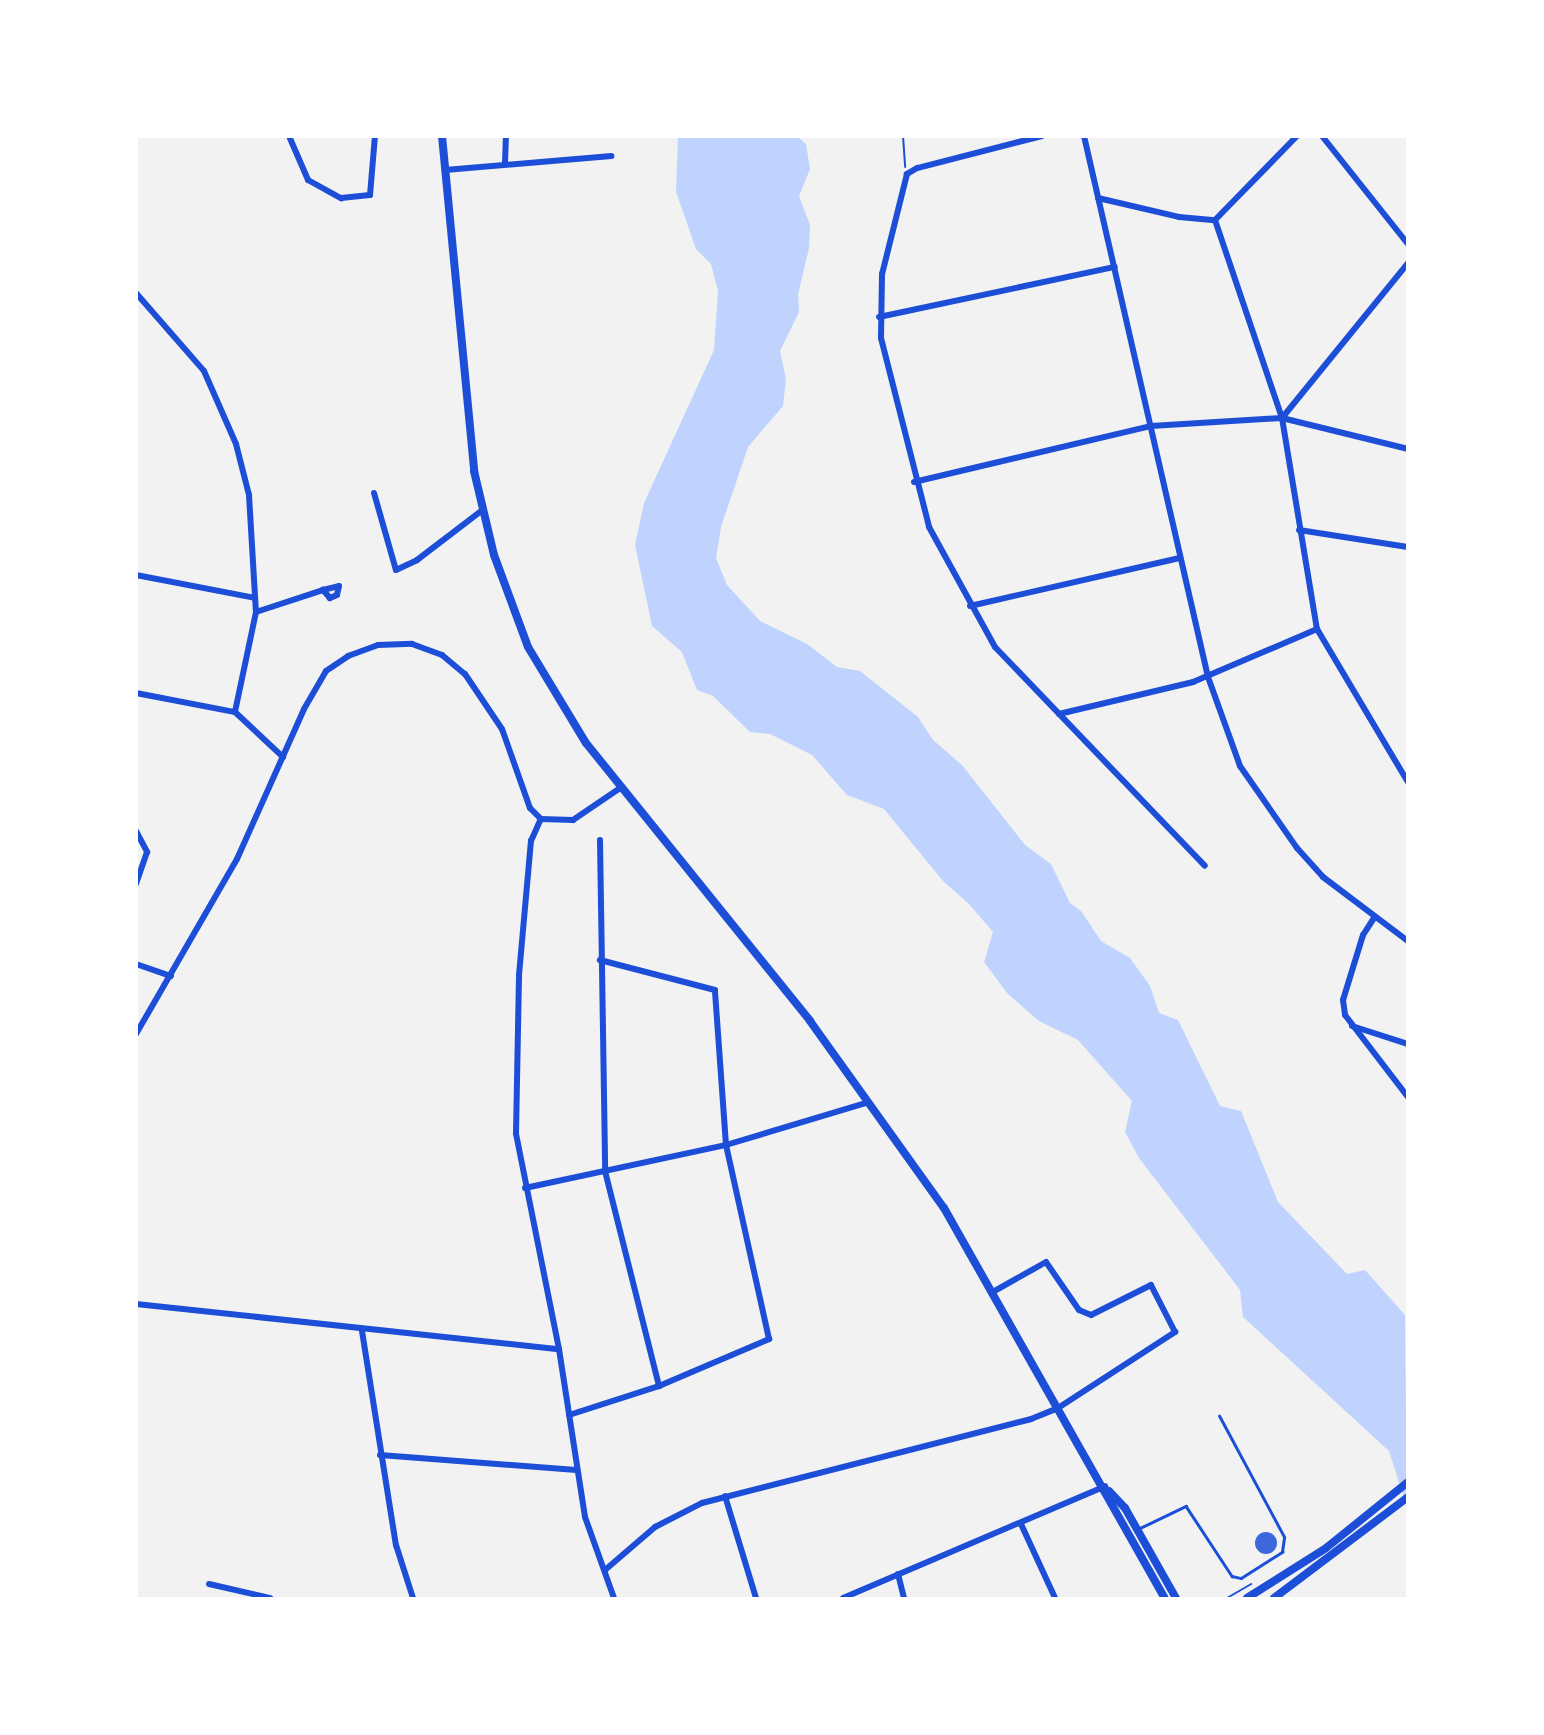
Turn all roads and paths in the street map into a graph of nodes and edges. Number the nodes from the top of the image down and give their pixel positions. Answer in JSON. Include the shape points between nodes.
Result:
{"nodes":[{"id":1,"x":289,"y":136,"type":"edge"},
{"id":2,"x":374,"y":136,"type":"edge"},
{"id":3,"x":442,"y":136,"type":"edge"},
{"id":4,"x":506,"y":136,"type":"edge"},
{"id":5,"x":903,"y":136,"type":"edge"},
{"id":6,"x":1042,"y":136,"type":"edge"},
{"id":7,"x":1084,"y":136,"type":"edge"},
{"id":8,"x":1297,"y":136,"type":"edge"},
{"id":9,"x":1322,"y":136,"type":"edge"},
{"id":10,"x":611,"y":156,"type":"dead end"},
{"id":11,"x":505,"y":163,"type":"junction"},
{"id":12,"x":445,"y":170,"type":"junction"},
{"id":13,"x":907,"y":174,"type":"junction"},
{"id":14,"x":1098,"y":198,"type":"junction"},
{"id":15,"x":1215,"y":220,"type":"junction"},
{"id":16,"x":1408,"y":244,"type":"edge"},
{"id":17,"x":1408,"y":263,"type":"edge"},
{"id":18,"x":1115,"y":267,"type":"junction"},
{"id":19,"x":136,"y":293,"type":"edge"},
{"id":20,"x":879,"y":317,"type":"junction"},
{"id":21,"x":1282,"y":418,"type":"junction"},
{"id":22,"x":1151,"y":426,"type":"junction"},
{"id":23,"x":1408,"y":449,"type":"edge"},
{"id":24,"x":915,"y":482,"type":"junction"},
{"id":25,"x":374,"y":493,"type":"dead end"},
{"id":26,"x":481,"y":511,"type":"junction"},
{"id":27,"x":1299,"y":530,"type":"junction"},
{"id":28,"x":1408,"y":547,"type":"edge"},
{"id":29,"x":1180,"y":558,"type":"junction"},
{"id":30,"x":136,"y":575,"type":"edge"},
{"id":31,"x":323,"y":590,"type":"dead end"},
{"id":32,"x":255,"y":598,"type":"junction"},
{"id":33,"x":970,"y":606,"type":"junction"},
{"id":34,"x":256,"y":612,"type":"junction"},
{"id":35,"x":1317,"y":629,"type":"junction"},
{"id":36,"x":1208,"y":677,"type":"junction"},
{"id":37,"x":136,"y":693,"type":"edge"},
{"id":38,"x":235,"y":712,"type":"junction"},
{"id":39,"x":1059,"y":714,"type":"junction"},
{"id":40,"x":283,"y":757,"type":"junction"},
{"id":41,"x":1408,"y":782,"type":"edge"},
{"id":42,"x":620,"y":788,"type":"junction"},
{"id":43,"x":541,"y":819,"type":"junction"},
{"id":44,"x":136,"y":831,"type":"edge"},
{"id":45,"x":600,"y":840,"type":"dead end"},
{"id":46,"x":1205,"y":866,"type":"dead end"},
{"id":47,"x":136,"y":884,"type":"edge"},
{"id":48,"x":1374,"y":918,"type":"junction"},
{"id":49,"x":1408,"y":941,"type":"edge"},
{"id":50,"x":600,"y":960,"type":"junction"},
{"id":51,"x":136,"y":964,"type":"edge"},
{"id":52,"x":171,"y":976,"type":"junction"},
{"id":53,"x":1352,"y":1026,"type":"junction"},
{"id":54,"x":136,"y":1034,"type":"edge"},
{"id":55,"x":1408,"y":1044,"type":"edge"},
{"id":56,"x":1408,"y":1097,"type":"edge"},
{"id":57,"x":871,"y":1101,"type":"junction"},
{"id":58,"x":726,"y":1145,"type":"junction"},
{"id":59,"x":605,"y":1171,"type":"junction"},
{"id":60,"x":525,"y":1188,"type":"junction"},
{"id":61,"x":991,"y":1293,"type":"junction"},
{"id":62,"x":136,"y":1304,"type":"edge"},
{"id":63,"x":362,"y":1331,"type":"junction"},
{"id":64,"x":559,"y":1349,"type":"junction"},
{"id":65,"x":659,"y":1386,"type":"junction"},
{"id":66,"x":1058,"y":1408,"type":"junction"},
{"id":67,"x":569,"y":1415,"type":"junction"},
{"id":68,"x":1219,"y":1416,"type":"dead end"},
{"id":69,"x":380,"y":1455,"type":"junction"},
{"id":70,"x":576,"y":1470,"type":"junction"},
{"id":71,"x":1408,"y":1482,"type":"edge"},
{"id":72,"x":1105,"y":1486,"type":"junction"},
{"id":73,"x":725,"y":1496,"type":"junction"},
{"id":74,"x":1408,"y":1497,"type":"edge"},
{"id":75,"x":1021,"y":1524,"type":"junction"},
{"id":76,"x":1137,"y":1529,"type":"junction"},
{"id":77,"x":604,"y":1570,"type":"junction"},
{"id":78,"x":898,"y":1574,"type":"junction"},
{"id":79,"x":209,"y":1584,"type":"dead end"},
{"id":80,"x":270,"y":1598,"type":"edge"},
{"id":81,"x":414,"y":1598,"type":"edge"},
{"id":82,"x":614,"y":1598,"type":"edge"},
{"id":83,"x":756,"y":1598,"type":"edge"},
{"id":84,"x":843,"y":1598,"type":"edge"},
{"id":85,"x":904,"y":1598,"type":"edge"},
{"id":86,"x":1055,"y":1598,"type":"edge"},
{"id":87,"x":1165,"y":1598,"type":"edge"},
{"id":88,"x":1176,"y":1598,"type":"edge"},
{"id":89,"x":1247,"y":1598,"type":"edge"},
{"id":90,"x":1274,"y":1598,"type":"edge"}],
"edges":[{"from":1,"to":2,"type":"street","via":[[300,171],[316,188],[341,198],[370,195]]},
{"from":3,"to":12,"type":"main road"},
{"from":4,"to":11,"type":"street"},
{"from":5,"to":13,"type":"path"},
{"from":6,"to":13,"type":"street"},
{"from":7,"to":14,"type":"street"},
{"from":8,"to":15,"type":"street"},
{"from":9,"to":16,"type":"street"},
{"from":10,"to":11,"type":"street"},
{"from":11,"to":12,"type":"street"},
{"from":12,"to":26,"type":"main road","via":[[468,431]]},
{"from":13,"to":20,"type":"street","via":[[882,274]]},
{"from":14,"to":15,"type":"street","via":[[1179,217]]},
{"from":14,"to":18,"type":"street"},
{"from":15,"to":21,"type":"street"},
{"from":17,"to":21,"type":"street"},
{"from":18,"to":20,"type":"street"},
{"from":18,"to":22,"type":"street"},
{"from":19,"to":32,"type":"street","via":[[204,371],[228,420],[249,495]]},
{"from":20,"to":24,"type":"street"},
{"from":21,"to":22,"type":"street"},
{"from":21,"to":23,"type":"street"},
{"from":21,"to":27,"type":"street"},
{"from":22,"to":24,"type":"street"},
{"from":22,"to":29,"type":"street"},
{"from":24,"to":33,"type":"street","via":[[933,540]]},
{"from":25,"to":26,"type":"street","via":[[397,570]]},
{"from":26,"to":42,"type":"main road","via":[[528,647],[558,702]]},
{"from":27,"to":28,"type":"street"},
{"from":27,"to":35,"type":"street"},
{"from":29,"to":33,"type":"street"},
{"from":29,"to":36,"type":"street"},
{"from":30,"to":32,"type":"street"},
{"from":31,"to":34,"type":"street"},
{"from":32,"to":34,"type":"street"},
{"from":33,"to":39,"type":"street","via":[[1005,662]]},
{"from":34,"to":38,"type":"street"},
{"from":35,"to":36,"type":"street"},
{"from":35,"to":41,"type":"street"},
{"from":36,"to":39,"type":"street"},
{"from":36,"to":48,"type":"street","via":[[1241,766],[1259,796],[1323,877]]},
{"from":37,"to":38,"type":"street"},
{"from":38,"to":40,"type":"street"},
{"from":39,"to":46,"type":"street"},
{"from":40,"to":43,"type":"street","via":[[326,671],[378,645],[412,644],[442,655],[483,696],[502,729],[530,808]]},
{"from":40,"to":52,"type":"street","via":[[237,859]]},
{"from":42,"to":43,"type":"street","via":[[573,820]]},
{"from":42,"to":57,"type":"main road"},
{"from":43,"to":60,"type":"street","via":[[527,863],[519,975],[516,1133]]},
{"from":44,"to":47,"type":"street","via":[[147,852]]},
{"from":45,"to":50,"type":"street"},
{"from":48,"to":49,"type":"street"},
{"from":48,"to":53,"type":"street","via":[[1363,935],[1343,1000]]},
{"from":50,"to":58,"type":"street","via":[[715,990]]},
{"from":50,"to":59,"type":"street"},
{"from":51,"to":52,"type":"street"},
{"from":52,"to":54,"type":"street"},
{"from":53,"to":55,"type":"street"},
{"from":53,"to":56,"type":"street"},
{"from":57,"to":58,"type":"street","via":[[857,1109]]},
{"from":57,"to":61,"type":"main road","via":[[944,1208]]},
{"from":58,"to":59,"type":"street"},
{"from":58,"to":65,"type":"street","via":[[769,1339]]},
{"from":59,"to":60,"type":"street"},
{"from":59,"to":65,"type":"street"},
{"from":60,"to":64,"type":"street"},
{"from":61,"to":66,"type":"main road"},
{"from":61,"to":66,"type":"street","via":[[1046,1262],[1079,1310],[1091,1315],[1151,1285],[1175,1332]]},
{"from":62,"to":63,"type":"street","via":[[282,1317]]},
{"from":63,"to":64,"type":"street"},
{"from":63,"to":69,"type":"street"},
{"from":64,"to":67,"type":"street"},
{"from":65,"to":67,"type":"street"},
{"from":66,"to":72,"type":"main road"},
{"from":66,"to":73,"type":"street","via":[[1031,1419]]},
{"from":67,"to":70,"type":"street"},
{"from":68,"to":76,"type":"lane","via":[[1284,1537],[1282,1552],[1241,1578],[1232,1576],[1186,1506]]},
{"from":69,"to":70,"type":"street"},
{"from":69,"to":81,"type":"street","via":[[396,1545]]},
{"from":70,"to":77,"type":"street","via":[[585,1517]]},
{"from":71,"to":89,"type":"main road","via":[[1326,1548]]},
{"from":72,"to":75,"type":"street"},
{"from":72,"to":76,"type":"main road"},
{"from":72,"to":87,"type":"main road"},
{"from":73,"to":77,"type":"street","via":[[655,1527]]},
{"from":73,"to":83,"type":"street"},
{"from":74,"to":90,"type":"main road"},
{"from":75,"to":78,"type":"street"},
{"from":75,"to":86,"type":"street"},
{"from":76,"to":88,"type":"main road"},
{"from":77,"to":82,"type":"street"},
{"from":78,"to":84,"type":"street"},
{"from":78,"to":85,"type":"street"},
{"from":79,"to":80,"type":"street"}]}
